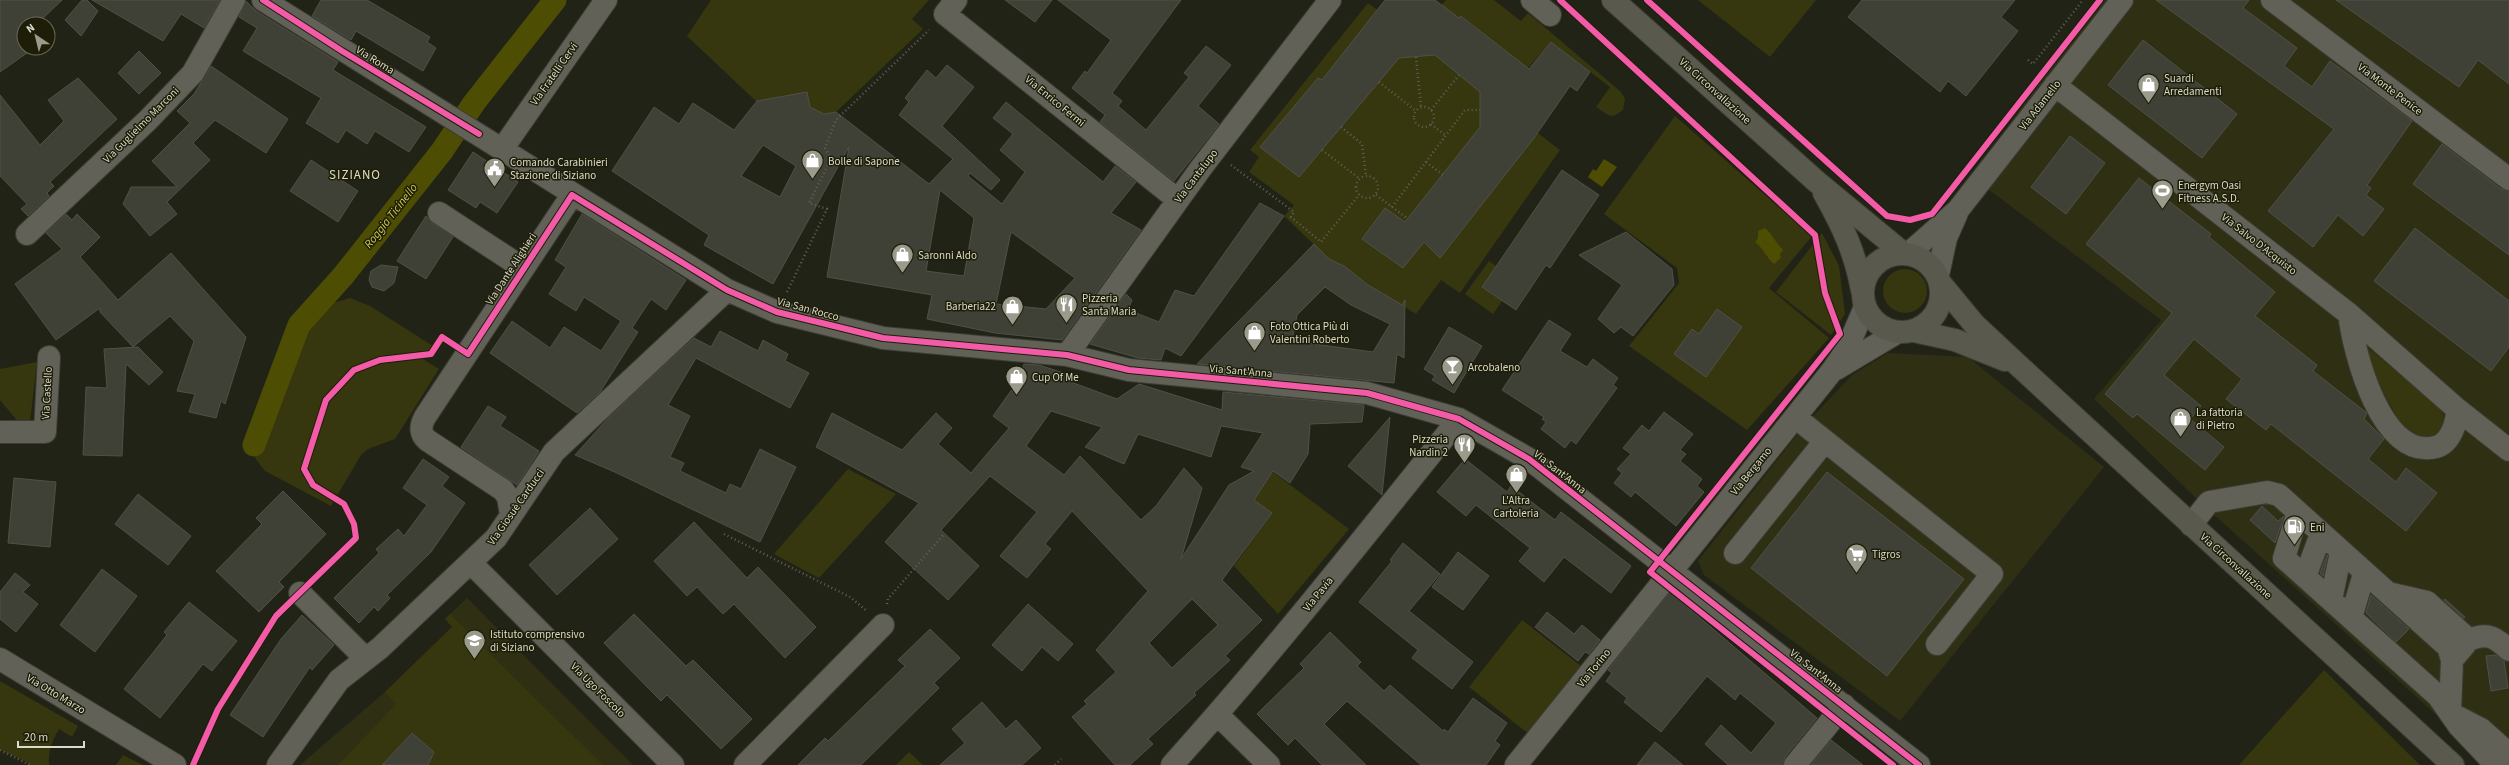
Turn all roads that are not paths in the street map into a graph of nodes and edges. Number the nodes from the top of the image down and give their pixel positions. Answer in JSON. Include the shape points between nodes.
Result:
{"nodes":[{"id":1,"x":234,"y":0,"type":"edge"},
{"id":2,"x":264,"y":0,"type":"edge"},
{"id":3,"x":606,"y":0,"type":"edge"},
{"id":4,"x":1330,"y":0,"type":"edge"},
{"id":5,"x":1532,"y":0,"type":"edge"},
{"id":6,"x":1613,"y":0,"type":"edge"},
{"id":7,"x":2122,"y":0,"type":"edge"},
{"id":8,"x":2272,"y":0,"type":"edge"},
{"id":9,"x":951,"y":7,"type":"edge"},
{"id":10,"x":1550,"y":15,"type":"dead end"},
{"id":11,"x":2056,"y":85,"type":"junction"},
{"id":12,"x":503,"y":148,"type":"junction"},
{"id":13,"x":2509,"y":179,"type":"edge"},
{"id":14,"x":1818,"y":182,"type":"junction"},
{"id":15,"x":572,"y":195,"type":"junction"},
{"id":16,"x":1178,"y":200,"type":"junction"},
{"id":17,"x":1958,"y":210,"type":"junction"},
{"id":18,"x":439,"y":212,"type":"dead end"},
{"id":19,"x":27,"y":234,"type":"dead end"},
{"id":20,"x":1905,"y":253,"type":"junction"},
{"id":21,"x":523,"y":268,"type":"junction"},
{"id":22,"x":1939,"y":280,"type":"junction"},
{"id":23,"x":728,"y":290,"type":"junction"},
{"id":24,"x":1864,"y":299,"type":"junction"},
{"id":25,"x":2350,"y":314,"type":"junction"},
{"id":26,"x":1906,"y":331,"type":"junction"},
{"id":27,"x":1067,"y":355,"type":"junction"},
{"id":28,"x":49,"y":358,"type":"dead end"},
{"id":29,"x":2019,"y":366,"type":"junction"},
{"id":30,"x":1832,"y":371,"type":"junction"},
{"id":31,"x":2457,"y":409,"type":"junction"},
{"id":32,"x":1795,"y":417,"type":"junction"},
{"id":33,"x":1459,"y":419,"type":"junction"},
{"id":34,"x":0,"y":432,"type":"edge"},
{"id":35,"x":1825,"y":441,"type":"junction"},
{"id":36,"x":2509,"y":450,"type":"edge"},
{"id":37,"x":2298,"y":512,"type":"junction"},
{"id":38,"x":511,"y":515,"type":"junction"},
{"id":39,"x":2191,"y":525,"type":"junction"},
{"id":40,"x":2321,"y":534,"type":"junction"},
{"id":41,"x":2341,"y":552,"type":"junction"},
{"id":42,"x":1735,"y":553,"type":"dead end"},
{"id":43,"x":471,"y":563,"type":"junction"},
{"id":44,"x":1672,"y":572,"type":"junction"},
{"id":45,"x":2364,"y":574,"type":"junction"},
{"id":46,"x":2305,"y":577,"type":"junction"},
{"id":47,"x":2385,"y":592,"type":"junction"},
{"id":48,"x":300,"y":593,"type":"dead end"},
{"id":49,"x":2331,"y":600,"type":"junction"},
{"id":50,"x":2351,"y":618,"type":"junction"},
{"id":51,"x":883,"y":625,"type":"road end"},
{"id":52,"x":2469,"y":640,"type":"junction"},
{"id":53,"x":1937,"y":644,"type":"dead end"},
{"id":54,"x":2509,"y":650,"type":"edge"},
{"id":55,"x":0,"y":659,"type":"edge"},
{"id":56,"x":366,"y":660,"type":"junction"},
{"id":57,"x":2452,"y":660,"type":"junction"},
{"id":58,"x":1844,"y":705,"type":"junction"},
{"id":59,"x":2450,"y":713,"type":"junction"},
{"id":60,"x":1218,"y":715,"type":"junction"},
{"id":61,"x":2509,"y":754,"type":"edge"},
{"id":62,"x":175,"y":765,"type":"edge"},
{"id":63,"x":278,"y":765,"type":"edge"},
{"id":64,"x":673,"y":765,"type":"edge"},
{"id":65,"x":745,"y":765,"type":"edge"},
{"id":66,"x":1172,"y":765,"type":"edge"},
{"id":67,"x":1269,"y":765,"type":"edge"},
{"id":68,"x":1516,"y":765,"type":"edge"},
{"id":69,"x":1795,"y":765,"type":"edge"},
{"id":70,"x":1919,"y":765,"type":"edge"},
{"id":71,"x":2453,"y":765,"type":"edge"},
{"id":72,"x":2496,"y":765,"type":"edge"}],
"edges":[{"from":1,"to":19,"type":"street","name":"Via Guglielmo Marconi","via":[[193,73],[148,120]]},
{"from":2,"to":12,"type":"street","name":"Via Roma","via":[[424,102]]},
{"from":3,"to":12,"type":"street","name":"Via Fratelli Cervi"},
{"from":4,"to":16,"type":"street","name":"Via Cantalupo"},
{"from":5,"to":10,"type":"street"},
{"from":6,"to":14,"type":"main road","name":"Via Circonvallazione"},
{"from":7,"to":11,"type":"street","name":"Via Adamello"},
{"from":8,"to":13,"type":"street","name":"Via Monte Penice"},
{"from":9,"to":16,"type":"street","name":"Via Enrico Fermi"},
{"from":11,"to":17,"type":"street","name":"Via Adamello"},
{"from":11,"to":25,"type":"street","name":"Via Salvo D'Acquisto"},
{"from":12,"to":15,"type":"street","name":"Via San Rocco"},
{"from":14,"to":20,"type":"main road","name":"Via Circonvallazione"},
{"from":14,"to":24,"type":"main road","via":[[1844,229],[1856,259]]},
{"from":15,"to":21,"type":"street","name":"Via Dante Alighieri"},
{"from":15,"to":23,"type":"street","name":"Via San Rocco"},
{"from":16,"to":27,"type":"street","name":"Via Cantalupo"},
{"from":17,"to":20,"type":"street"},
{"from":17,"to":22,"type":"street","via":[[1946,238]]},
{"from":18,"to":21,"type":"street"},
{"from":20,"to":22,"type":"main road","via":[[1920,257],[1930,265]]},
{"from":20,"to":24,"type":"main road","via":[[1888,256],[1875,264],[1866,276]]},
{"from":21,"to":38,"type":"street","name":"Via Dante Alighieri","via":[[425,417],[421,428],[422,435],[428,440],[503,490],[508,497]]},
{"from":22,"to":26,"type":"main road","via":[[1939,307],[1933,318]]},
{"from":22,"to":29,"type":"main road","name":"Via Circonvallazione","via":[[1974,324]]},
{"from":23,"to":27,"type":"street","name":"Via San Rocco","via":[[777,312],[883,338]]},
{"from":23,"to":38,"type":"street","name":"Via Giosuè Carducci","via":[[554,452]]},
{"from":24,"to":26,"type":"main road","via":[[1878,324]]},
{"from":24,"to":30,"type":"street","name":"Via Bergamo","via":[[1847,349]]},
{"from":25,"to":31,"type":"street","name":"Via Salvo D'Acquisto"},
{"from":25,"to":31,"type":"street","via":[[2353,343],[2363,373],[2392,431],[2413,446],[2426,449],[2439,446],[2455,428]]},
{"from":26,"to":29,"type":"main road","via":[[1956,340]]},
{"from":26,"to":30,"type":"street","name":"Via Bergamo"},
{"from":27,"to":33,"type":"street","name":"Via Sant'Anna","via":[[1129,370],[1367,393]]},
{"from":28,"to":34,"type":"street","name":"Via Castello","via":[[45,432]]},
{"from":29,"to":39,"type":"main road","name":"Via Circonvallazione"},
{"from":30,"to":32,"type":"street","name":"Via Bergamo"},
{"from":31,"to":36,"type":"street","name":"Via Salvo D'Acquisto"},
{"from":32,"to":35,"type":"street"},
{"from":32,"to":44,"type":"street","name":"Via Bergamo"},
{"from":33,"to":44,"type":"street","name":"Via Sant'Anna","via":[[1529,459]]},
{"from":33,"to":60,"type":"street","name":"Via Pavia"},
{"from":35,"to":42,"type":"street"},
{"from":35,"to":53,"type":"street","via":[[1992,574]]},
{"from":37,"to":39,"type":"street","via":[[2279,495],[2267,492],[2209,502]]},
{"from":37,"to":40,"type":"street"},
{"from":37,"to":46,"type":"street","via":[[2284,558]]},
{"from":38,"to":43,"type":"street","name":"Via Giosuè Carducci","via":[[496,538]]},
{"from":39,"to":71,"type":"main road","name":"Via Circonvallazione"},
{"from":40,"to":41,"type":"street"},
{"from":40,"to":46,"type":"street"},
{"from":41,"to":45,"type":"street"},
{"from":41,"to":49,"type":"street"},
{"from":43,"to":56,"type":"street","name":"Via Giosuè Carducci"},
{"from":43,"to":64,"type":"street","name":"Via Ugo Foscolo"},
{"from":44,"to":58,"type":"street","name":"Via Sant'Anna"},
{"from":44,"to":68,"type":"street","name":"Via Torino"},
{"from":45,"to":47,"type":"street"},
{"from":45,"to":50,"type":"street"},
{"from":46,"to":49,"type":"street"},
{"from":47,"to":52,"type":"street","via":[[2427,602]]},
{"from":47,"to":57,"type":"street","via":[[2448,647]]},
{"from":48,"to":56,"type":"street"},
{"from":49,"to":50,"type":"street"},
{"from":50,"to":59,"type":"street","via":[[2438,696]]},
{"from":51,"to":65,"type":"street"},
{"from":52,"to":54,"type":"street","via":[[2486,635],[2495,637]]},
{"from":52,"to":57,"type":"street"},
{"from":55,"to":62,"type":"street","name":"Via Otto Marzo"},
{"from":56,"to":63,"type":"street","name":"Via Giosuè Carducci","via":[[339,680]]},
{"from":57,"to":59,"type":"street"},
{"from":58,"to":69,"type":"street"},
{"from":58,"to":70,"type":"street","name":"Via Sant'Anna"},
{"from":59,"to":61,"type":"street","via":[[2481,729]]},
{"from":59,"to":72,"type":"street"},
{"from":60,"to":66,"type":"street","name":"Via Pavia"},
{"from":60,"to":67,"type":"street"}]}
